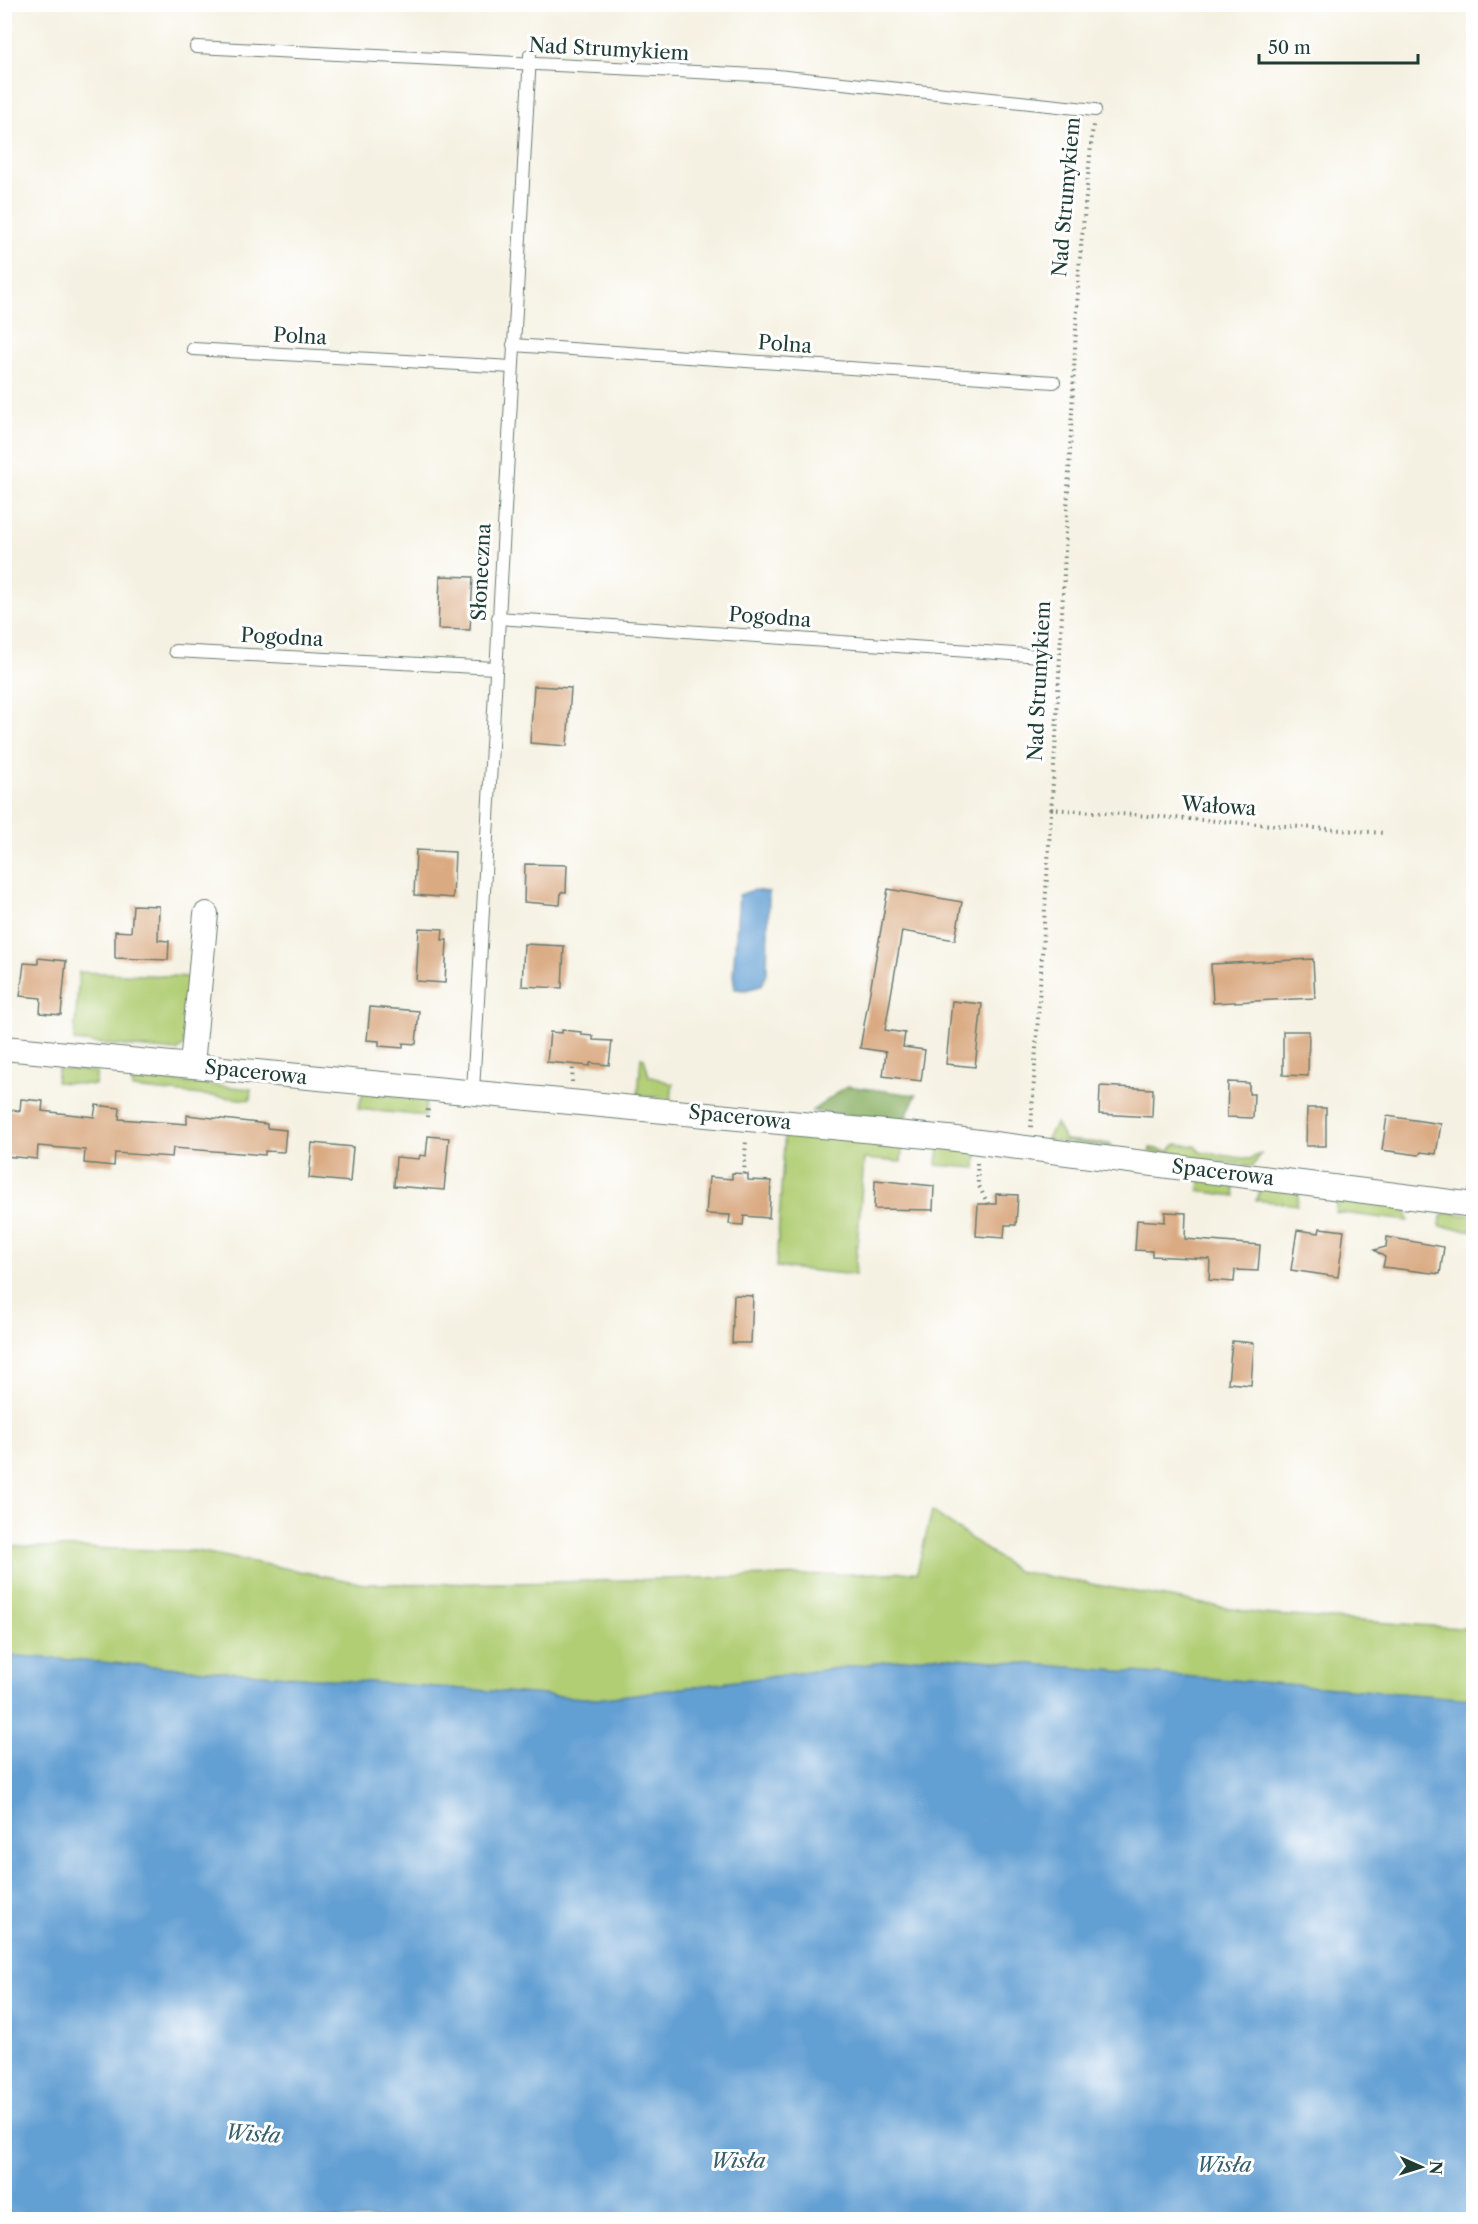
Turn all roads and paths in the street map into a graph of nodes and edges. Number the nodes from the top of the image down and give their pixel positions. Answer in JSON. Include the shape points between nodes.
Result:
{"nodes":[{"id":1,"x":196,"y":47,"type":"dead end"},
{"id":2,"x":530,"y":60,"type":"junction"},
{"id":3,"x":1095,"y":110,"type":"joint"},
{"id":4,"x":513,"y":345,"type":"junction"},
{"id":5,"x":193,"y":349,"type":"dead end"},
{"id":6,"x":512,"y":367,"type":"junction"},
{"id":7,"x":1054,"y":382,"type":"dead end"},
{"id":8,"x":498,"y":618,"type":"junction"},
{"id":9,"x":175,"y":651,"type":"dead end"},
{"id":10,"x":1041,"y":656,"type":"dead end"},
{"id":11,"x":495,"y":668,"type":"junction"},
{"id":12,"x":1051,"y":809,"type":"junction"},
{"id":13,"x":1384,"y":833,"type":"dead end"},
{"id":14,"x":206,"y":914,"type":"dead end"},
{"id":15,"x":4,"y":1048,"type":"edge"},
{"id":16,"x":192,"y":1065,"type":"junction"},
{"id":17,"x":473,"y":1091,"type":"junction"},
{"id":18,"x":747,"y":1118,"type":"junction"},
{"id":19,"x":979,"y":1142,"type":"junction"},
{"id":20,"x":1030,"y":1148,"type":"junction"},
{"id":21,"x":744,"y":1174,"type":"dead end"},
{"id":22,"x":988,"y":1204,"type":"dead end"},
{"id":23,"x":1473,"y":1205,"type":"edge"}],
"edges":[{"from":1,"to":2,"type":"lane","name":"Nad Strumykiem"},
{"from":2,"to":3,"type":"lane","name":"Nad Strumykiem","via":[[777,76]]},
{"from":2,"to":4,"type":"lane","name":"Słoneczna"},
{"from":3,"to":12,"type":"path","name":"Nad Strumykiem","via":[[1079,268]]},
{"from":4,"to":6,"type":"lane","name":"Słoneczna"},
{"from":4,"to":7,"type":"lane","name":"Polna"},
{"from":5,"to":6,"type":"lane","name":"Polna"},
{"from":6,"to":8,"type":"lane","name":"Słoneczna"},
{"from":8,"to":10,"type":"lane","name":"Pogodna"},
{"from":8,"to":11,"type":"lane","name":"Słoneczna"},
{"from":9,"to":11,"type":"lane","name":"Pogodna"},
{"from":11,"to":17,"type":"lane","name":"Słoneczna"},
{"from":12,"to":13,"type":"path","name":"Wałowa"},
{"from":12,"to":20,"type":"path","name":"Nad Strumykiem"},
{"from":14,"to":16,"type":"street"},
{"from":15,"to":16,"type":"street","name":"Spacerowa"},
{"from":16,"to":17,"type":"street","name":"Spacerowa"},
{"from":17,"to":18,"type":"street","name":"Spacerowa"},
{"from":18,"to":19,"type":"street","name":"Spacerowa"},
{"from":18,"to":21,"type":"path"},
{"from":19,"to":20,"type":"street","name":"Spacerowa"},
{"from":19,"to":22,"type":"path","via":[[976,1176]]},
{"from":20,"to":23,"type":"street","name":"Spacerowa"}]}
